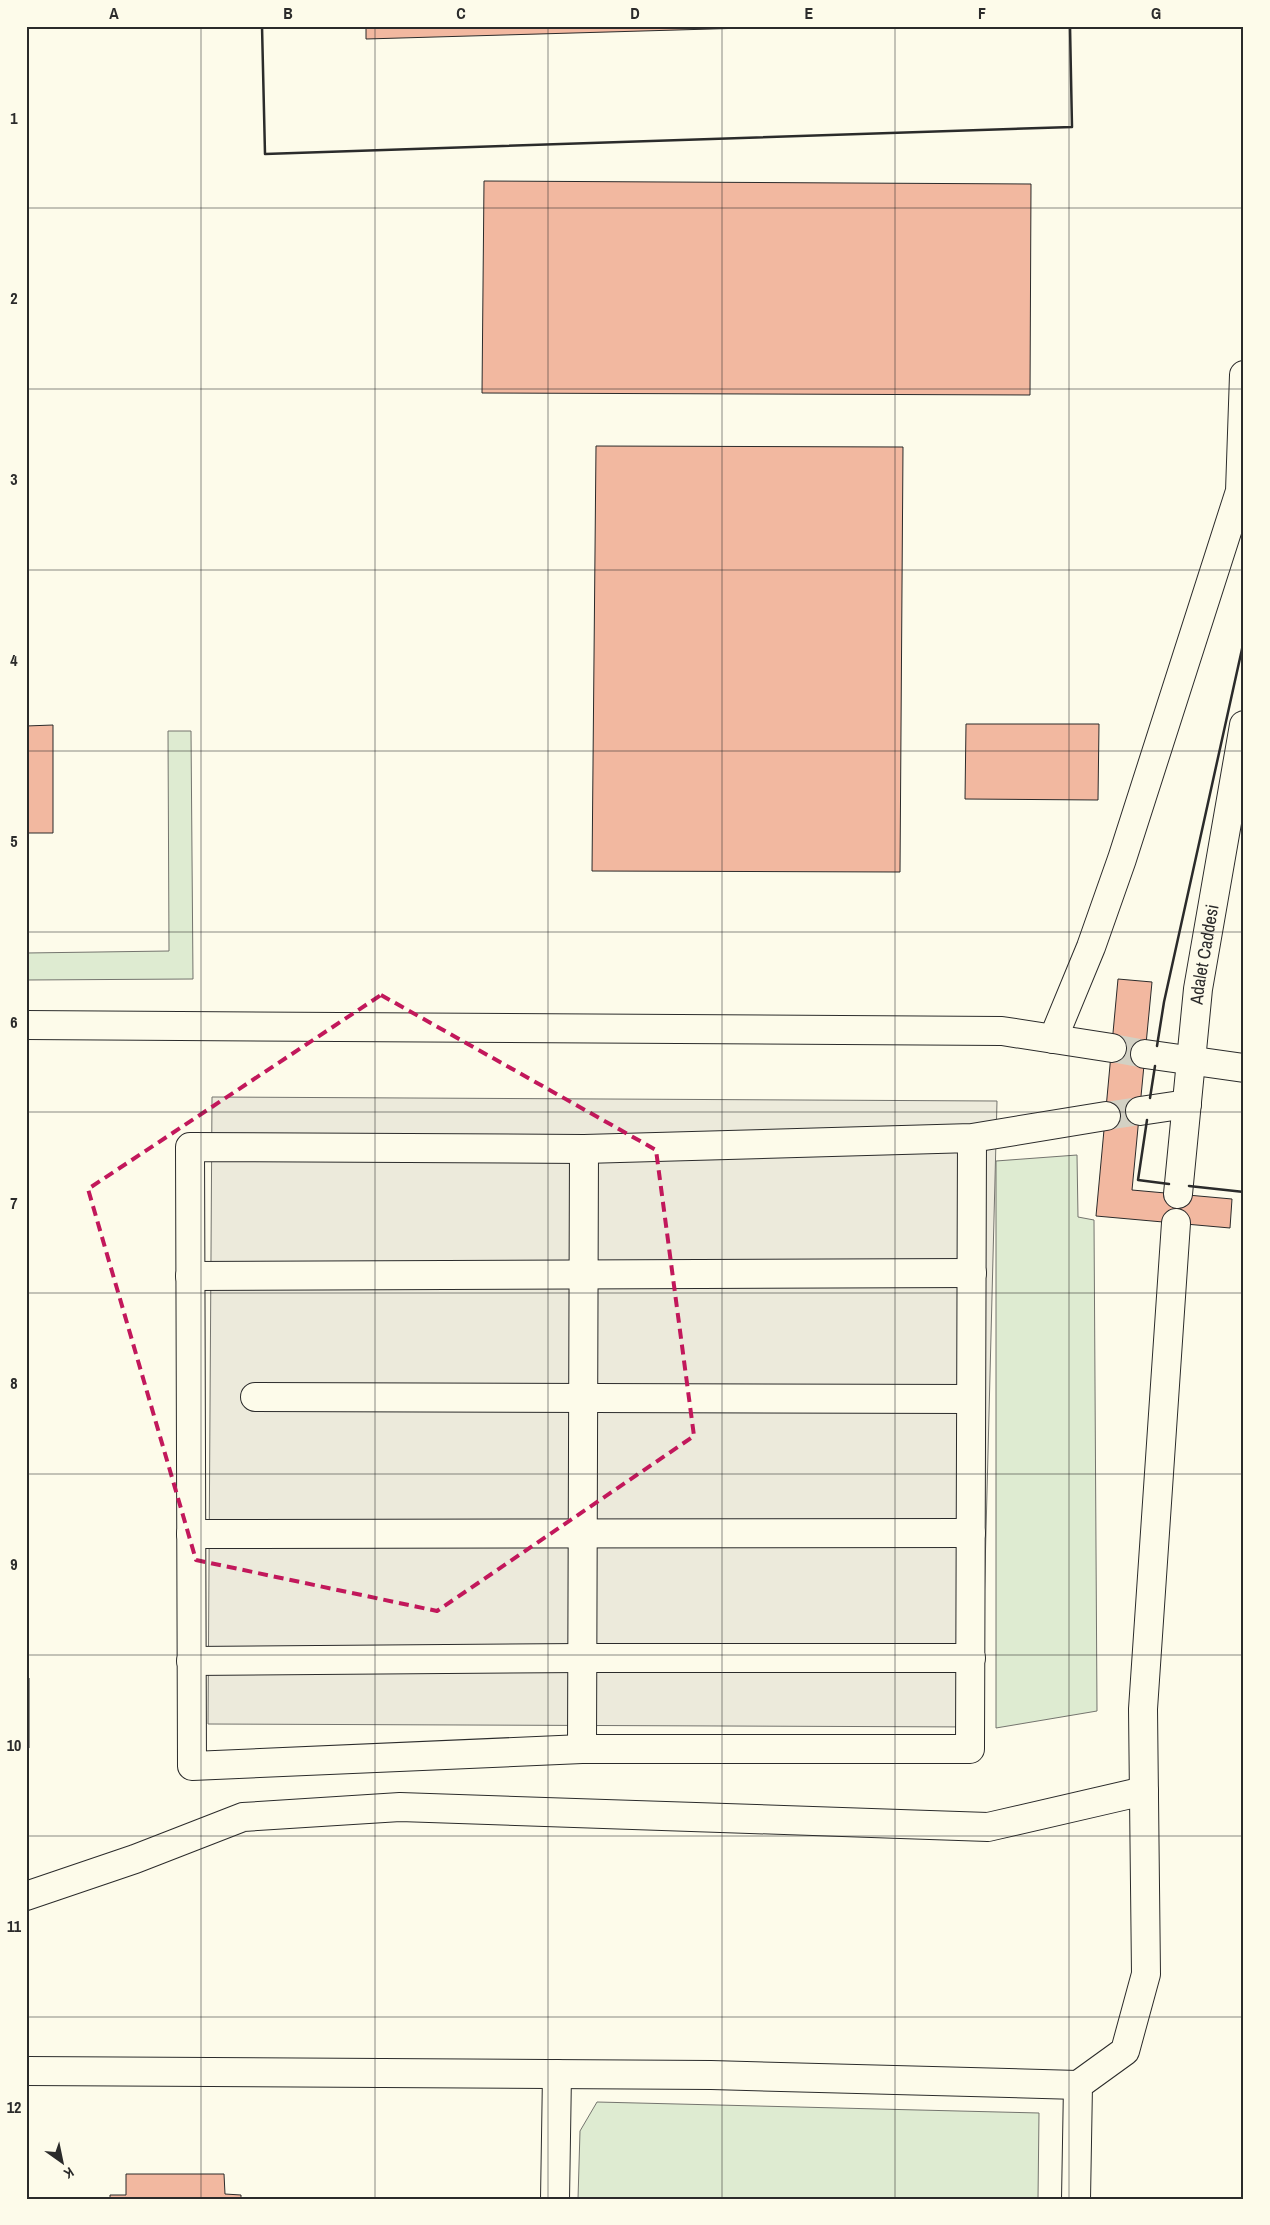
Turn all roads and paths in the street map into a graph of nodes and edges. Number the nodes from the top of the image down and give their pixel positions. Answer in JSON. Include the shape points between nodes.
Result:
{"nodes":[{"id":1,"x":1244,"y":375,"type":"edge"},
{"id":2,"x":1244,"y":725,"type":"edge"},
{"id":3,"x":26,"y":1025,"type":"edge"},
{"id":4,"x":1053,"y":1039,"type":"junction"},
{"id":5,"x":1112,"y":1048,"type":"tunnel mouth"},
{"id":6,"x":1145,"y":1054,"type":"tunnel mouth"},
{"id":7,"x":1191,"y":1062,"type":"junction"},
{"id":8,"x":1244,"y":1068,"type":"edge"},
{"id":9,"x":1187,"y":1104,"type":"junction"},
{"id":10,"x":1140,"y":1111,"type":"tunnel mouth"},
{"id":11,"x":1106,"y":1116,"type":"tunnel mouth"},
{"id":12,"x":972,"y":1138,"type":"junction"},
{"id":13,"x":584,"y":1149,"type":"junction"},
{"id":14,"x":1178,"y":1190,"type":"dead end"},
{"id":15,"x":1176,"y":1223,"type":"dead end"},
{"id":16,"x":583,"y":1273,"type":"junction"},
{"id":17,"x":972,"y":1273,"type":"junction"},
{"id":18,"x":190,"y":1276,"type":"junction"},
{"id":19,"x":255,"y":1397,"type":"dead end"},
{"id":20,"x":972,"y":1399,"type":"junction"},
{"id":21,"x":583,"y":1400,"type":"junction"},
{"id":22,"x":971,"y":1532,"type":"junction"},
{"id":23,"x":582,"y":1533,"type":"junction"},
{"id":24,"x":191,"y":1534,"type":"junction"},
{"id":25,"x":582,"y":1658,"type":"junction"},
{"id":26,"x":971,"y":1658,"type":"junction"},
{"id":27,"x":191,"y":1661,"type":"junction"},
{"id":28,"x":582,"y":1749,"type":"junction"},
{"id":29,"x":1144,"y":1791,"type":"junction"},
{"id":30,"x":26,"y":1896,"type":"edge"},
{"id":31,"x":26,"y":2071,"type":"edge"},
{"id":32,"x":557,"y":2074,"type":"junction"},
{"id":33,"x":1078,"y":2085,"type":"junction"},
{"id":34,"x":555,"y":2199,"type":"edge"},
{"id":35,"x":1076,"y":2199,"type":"edge"}],
"edges":[{"from":1,"to":4,"type":"street","via":[[1240,491],[1122,859]]},
{"from":2,"to":7,"type":"street","name":"Adalet Caddesi","via":[[1198,989]]},
{"from":3,"to":4,"type":"street","via":[[1002,1030]]},
{"from":4,"to":5,"type":"street"},
{"from":6,"to":7,"type":"street"},
{"from":7,"to":8,"type":"street"},
{"from":7,"to":9,"type":"street","name":"Adalet Caddesi"},
{"from":9,"to":10,"type":"street"},
{"from":9,"to":14,"type":"street","name":"Adalet Caddesi"},
{"from":11,"to":12,"type":"street"},
{"from":12,"to":13,"type":"street"},
{"from":12,"to":17,"type":"street"},
{"from":13,"to":16,"type":"street"},
{"from":13,"to":18,"type":"street","via":[[190,1147]]},
{"from":15,"to":29,"type":"street","via":[[1143,1709]]},
{"from":16,"to":17,"type":"street"},
{"from":16,"to":18,"type":"street"},
{"from":16,"to":21,"type":"street"},
{"from":17,"to":20,"type":"street"},
{"from":18,"to":24,"type":"street"},
{"from":19,"to":21,"type":"street"},
{"from":20,"to":21,"type":"street"},
{"from":20,"to":22,"type":"street"},
{"from":21,"to":23,"type":"street"},
{"from":22,"to":23,"type":"street"},
{"from":22,"to":26,"type":"street"},
{"from":23,"to":24,"type":"street"},
{"from":23,"to":25,"type":"street"},
{"from":24,"to":27,"type":"street"},
{"from":25,"to":26,"type":"street"},
{"from":25,"to":27,"type":"street"},
{"from":25,"to":28,"type":"street"},
{"from":26,"to":28,"type":"street","via":[[970,1749]]},
{"from":27,"to":28,"type":"street","via":[[192,1766]]},
{"from":29,"to":30,"type":"street","via":[[988,1828],[400,1807],[243,1818]]},
{"from":29,"to":33,"type":"street","via":[[1146,1974],[1126,2051]]},
{"from":31,"to":32,"type":"street"},
{"from":32,"to":33,"type":"street"},
{"from":32,"to":34,"type":"street"},
{"from":33,"to":35,"type":"street"}]}
